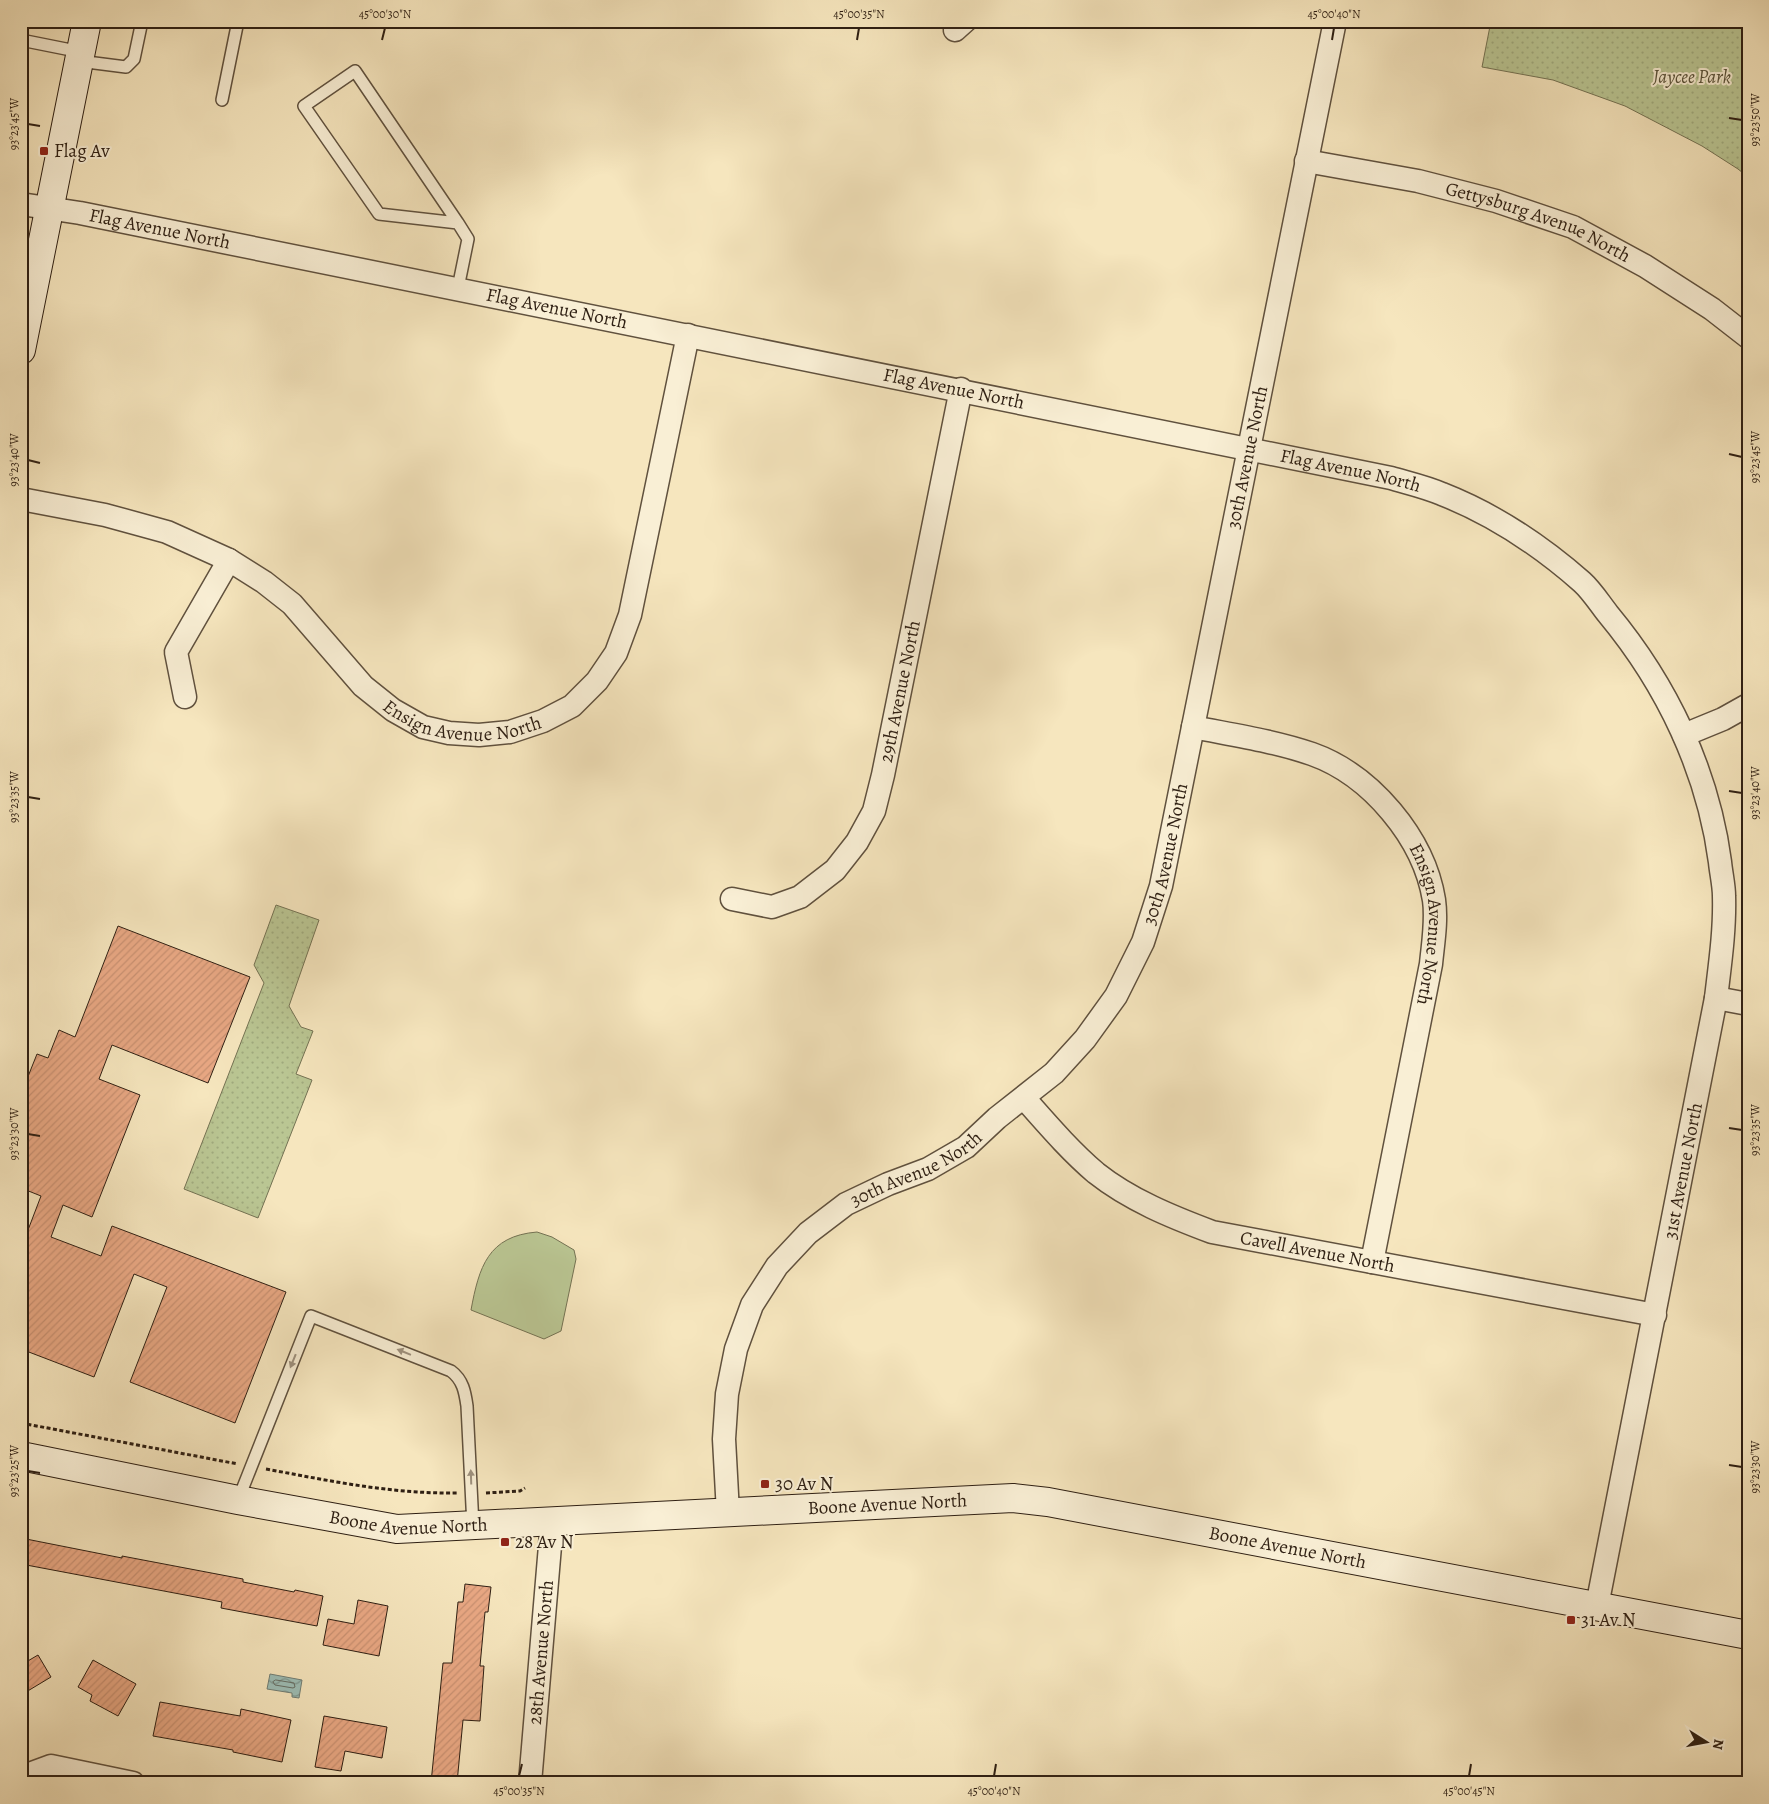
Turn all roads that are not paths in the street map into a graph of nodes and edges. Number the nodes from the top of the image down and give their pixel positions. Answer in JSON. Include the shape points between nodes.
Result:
{"nodes":[{"id":1,"x":87,"y":21,"type":"edge"},
{"id":2,"x":142,"y":21,"type":"edge"},
{"id":3,"x":238,"y":21,"type":"edge"},
{"id":4,"x":1335,"y":21,"type":"edge"},
{"id":5,"x":21,"y":40,"type":"edge"},
{"id":6,"x":80,"y":56,"type":"junction"},
{"id":7,"x":222,"y":100,"type":"dead end"},
{"id":8,"x":1306,"y":161,"type":"junction"},
{"id":9,"x":21,"y":204,"type":"edge"},
{"id":10,"x":50,"y":208,"type":"junction"},
{"id":11,"x":458,"y":223,"type":"junction"},
{"id":12,"x":458,"y":288,"type":"junction"},
{"id":13,"x":688,"y":335,"type":"junction"},
{"id":14,"x":1748,"y":338,"type":"edge"},
{"id":15,"x":21,"y":350,"type":"edge"},
{"id":16,"x":961,"y":390,"type":"junction"},
{"id":17,"x":1249,"y":449,"type":"junction"},
{"id":18,"x":21,"y":498,"type":"edge"},
{"id":19,"x":229,"y":560,"type":"junction"},
{"id":20,"x":185,"y":697,"type":"dead end"},
{"id":21,"x":1748,"y":705,"type":"edge"},
{"id":22,"x":1193,"y":727,"type":"junction"},
{"id":23,"x":1684,"y":736,"type":"junction"},
{"id":24,"x":732,"y":899,"type":"dead end"},
{"id":25,"x":1716,"y":998,"type":"junction"},
{"id":26,"x":1748,"y":1004,"type":"edge"},
{"id":27,"x":1024,"y":1098,"type":"junction"},
{"id":28,"x":1372,"y":1262,"type":"junction"},
{"id":29,"x":1655,"y":1315,"type":"junction"},
{"id":30,"x":21,"y":1456,"type":"edge"},
{"id":31,"x":238,"y":1500,"type":"junction"},
{"id":32,"x":728,"y":1513,"type":"junction"},
{"id":33,"x":552,"y":1522,"type":"junction"},
{"id":34,"x":473,"y":1526,"type":"junction"},
{"id":35,"x":1597,"y":1606,"type":"junction"},
{"id":36,"x":1748,"y":1635,"type":"edge"},
{"id":37,"x":27,"y":1783,"type":"edge"},
{"id":38,"x":134,"y":1783,"type":"edge"},
{"id":39,"x":530,"y":1783,"type":"edge"}],
"edges":[{"from":1,"to":6,"type":"street"},
{"from":2,"to":6,"type":"lane","via":[[134,59],[126,67]]},
{"from":3,"to":7,"type":"lane"},
{"from":4,"to":8,"type":"street","name":"30th Avenue North"},
{"from":5,"to":6,"type":"lane"},
{"from":6,"to":10,"type":"street"},
{"from":8,"to":14,"type":"street","name":"Gettysburg Avenue North","via":[[1418,181],[1496,201],[1573,227],[1645,266]]},
{"from":8,"to":17,"type":"street","name":"30th Avenue North"},
{"from":9,"to":10,"type":"street","name":"Flag Avenue North"},
{"from":10,"to":12,"type":"street","name":"Flag Avenue North"},
{"from":10,"to":15,"type":"street"},
{"from":11,"to":11,"type":"lane","via":[[356,71],[304,106],[379,214]]},
{"from":11,"to":12,"type":"lane","via":[[468,239]]},
{"from":12,"to":13,"type":"street","name":"Flag Avenue North"},
{"from":13,"to":16,"type":"street","name":"Flag Avenue North"},
{"from":13,"to":19,"type":"street","name":"Ensign Avenue North","via":[[630,615],[616,653],[597,681],[572,706],[550,717],[510,732],[479,735],[449,733],[422,726],[393,710],[363,686],[292,604]]},
{"from":16,"to":17,"type":"street","name":"Flag Avenue North"},
{"from":16,"to":24,"type":"street","name":"29th Avenue North","via":[[874,811],[857,842],[835,870],[800,897],[772,907]]},
{"from":17,"to":22,"type":"street","name":"30th Avenue North"},
{"from":17,"to":23,"type":"street","name":"Flag Avenue North","via":[[1391,478],[1441,493],[1515,532],[1583,583],[1656,680]]},
{"from":18,"to":19,"type":"street","name":"Ensign Avenue North","via":[[167,532]]},
{"from":19,"to":20,"type":"street","via":[[176,652]]},
{"from":21,"to":23,"type":"street"},
{"from":22,"to":27,"type":"street","name":"30th Avenue North","via":[[1161,886],[1143,942],[1116,996],[1085,1039],[1054,1073]]},
{"from":22,"to":28,"type":"street","name":"Ensign Avenue North","via":[[1275,744],[1313,755],[1347,771],[1405,828],[1424,862],[1434,900],[1431,964]]},
{"from":23,"to":25,"type":"street","name":"31st Avenue North","via":[[1704,786],[1724,895]]},
{"from":25,"to":26,"type":"street"},
{"from":25,"to":29,"type":"street","name":"31st Avenue North"},
{"from":27,"to":28,"type":"street","name":"Cavell Avenue North","via":[[1059,1138],[1097,1173],[1136,1199],[1212,1232]]},
{"from":27,"to":32,"type":"street","name":"30th Avenue North","via":[[966,1147],[928,1170],[846,1204],[808,1233],[777,1266],[752,1305],[736,1349],[728,1385],[724,1439]]},
{"from":28,"to":29,"type":"street","name":"Cavell Avenue North"},
{"from":29,"to":35,"type":"street","name":"31st Avenue North"},
{"from":30,"to":31,"type":"street","name":"Boone Avenue North"},
{"from":31,"to":34,"type":"street","name":"Boone Avenue North","via":[[397,1528]]},
{"from":34,"to":31,"type":"lane","one_way":true,"via":[[467,1406],[459,1377],[311,1316]]},
{"from":32,"to":33,"type":"street","name":"Boone Avenue North"},
{"from":32,"to":35,"type":"street","name":"Boone Avenue North","via":[[1013,1498]]},
{"from":33,"to":34,"type":"street","name":"Boone Avenue North"},
{"from":33,"to":39,"type":"street","name":"28th Avenue North"},
{"from":35,"to":36,"type":"street","name":"Boone Avenue North"},
{"from":37,"to":38,"type":"street","via":[[32,1773],[51,1766]]}]}
